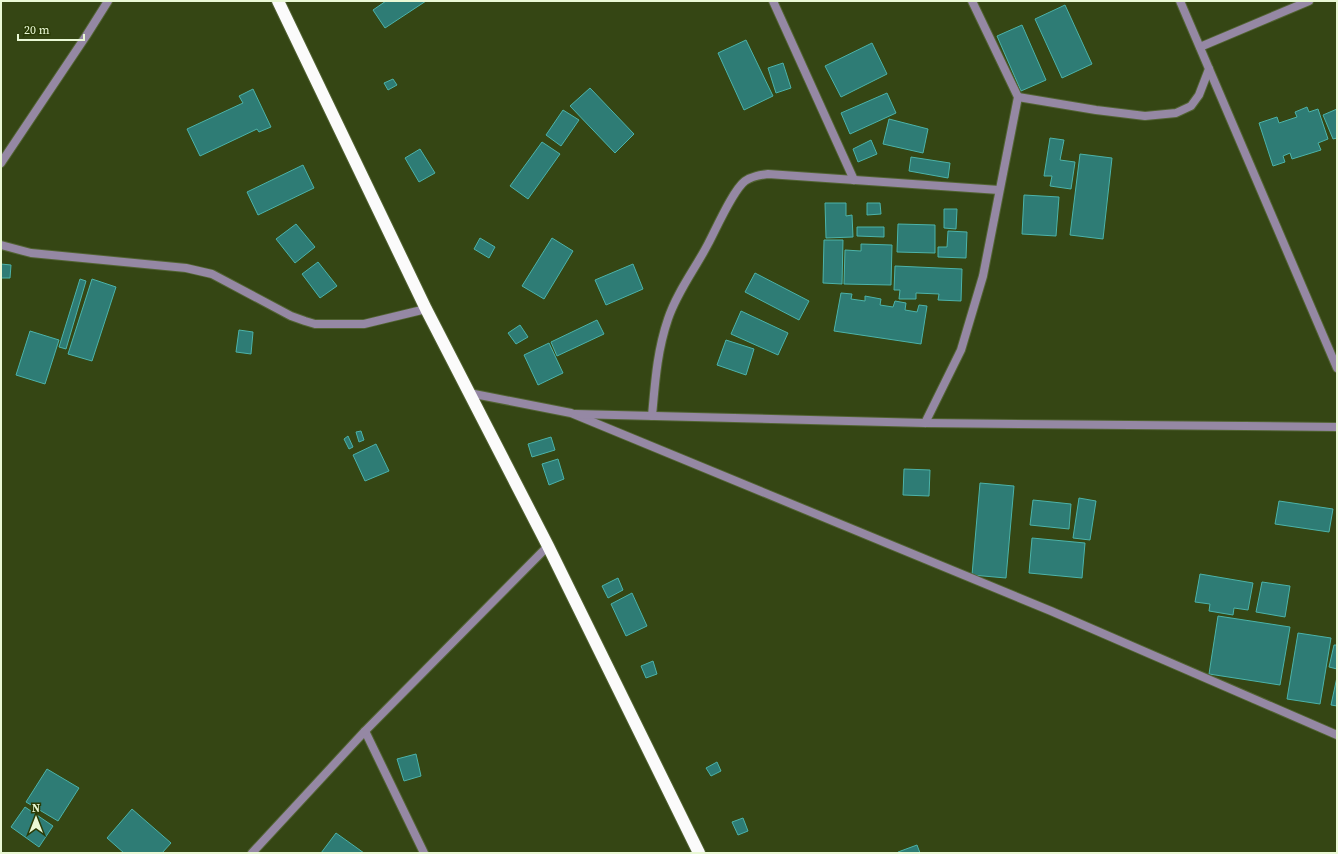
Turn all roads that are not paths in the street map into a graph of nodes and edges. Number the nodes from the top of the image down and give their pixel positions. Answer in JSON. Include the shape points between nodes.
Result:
{"nodes":[{"id":1,"x":108,"y":1,"type":"edge"},
{"id":2,"x":278,"y":1,"type":"edge"},
{"id":3,"x":773,"y":1,"type":"edge"},
{"id":4,"x":972,"y":1,"type":"edge"},
{"id":5,"x":1180,"y":1,"type":"edge"},
{"id":6,"x":1309,"y":1,"type":"edge"},
{"id":7,"x":1200,"y":47,"type":"junction"},
{"id":8,"x":1209,"y":69,"type":"junction"},
{"id":9,"x":1018,"y":97,"type":"junction"},
{"id":10,"x":1,"y":163,"type":"edge"},
{"id":11,"x":854,"y":180,"type":"junction"},
{"id":12,"x":1000,"y":190,"type":"junction"},
{"id":13,"x":1,"y":245,"type":"edge"},
{"id":14,"x":426,"y":309,"type":"junction"},
{"id":15,"x":1337,"y":368,"type":"edge"},
{"id":16,"x":469,"y":393,"type":"junction"},
{"id":17,"x":571,"y":413,"type":"junction"},
{"id":18,"x":652,"y":416,"type":"junction"},
{"id":19,"x":925,"y":423,"type":"junction"},
{"id":20,"x":1337,"y":427,"type":"edge"},
{"id":21,"x":548,"y":546,"type":"junction"},
{"id":22,"x":365,"y":731,"type":"junction"},
{"id":23,"x":1337,"y":735,"type":"edge"},
{"id":24,"x":252,"y":853,"type":"edge"},
{"id":25,"x":424,"y":853,"type":"edge"},
{"id":26,"x":699,"y":853,"type":"edge"}],
"edges":[{"from":1,"to":10,"type":"street"},
{"from":2,"to":14,"type":"highway"},
{"from":3,"to":11,"type":"street"},
{"from":4,"to":9,"type":"street"},
{"from":5,"to":7,"type":"street"},
{"from":6,"to":7,"type":"street"},
{"from":7,"to":8,"type":"street"},
{"from":8,"to":9,"type":"street","via":[[1199,95],[1191,106],[1176,113],[1145,116]]},
{"from":8,"to":15,"type":"street"},
{"from":9,"to":12,"type":"street"},
{"from":11,"to":12,"type":"street"},
{"from":11,"to":18,"type":"street","via":[[768,174],[755,176],[744,182],[734,194],[708,245],[681,289],[668,318],[658,352]]},
{"from":12,"to":19,"type":"street","via":[[983,276],[960,350]]},
{"from":13,"to":14,"type":"street","via":[[31,253],[186,268],[212,274],[291,316],[315,324],[364,324]]},
{"from":14,"to":16,"type":"highway"},
{"from":16,"to":17,"type":"street"},
{"from":16,"to":21,"type":"highway"},
{"from":17,"to":18,"type":"street"},
{"from":17,"to":23,"type":"street","via":[[1050,611]]},
{"from":18,"to":19,"type":"street"},
{"from":19,"to":20,"type":"street"},
{"from":21,"to":22,"type":"street"},
{"from":21,"to":26,"type":"highway"},
{"from":22,"to":24,"type":"street"},
{"from":22,"to":25,"type":"street"}]}
